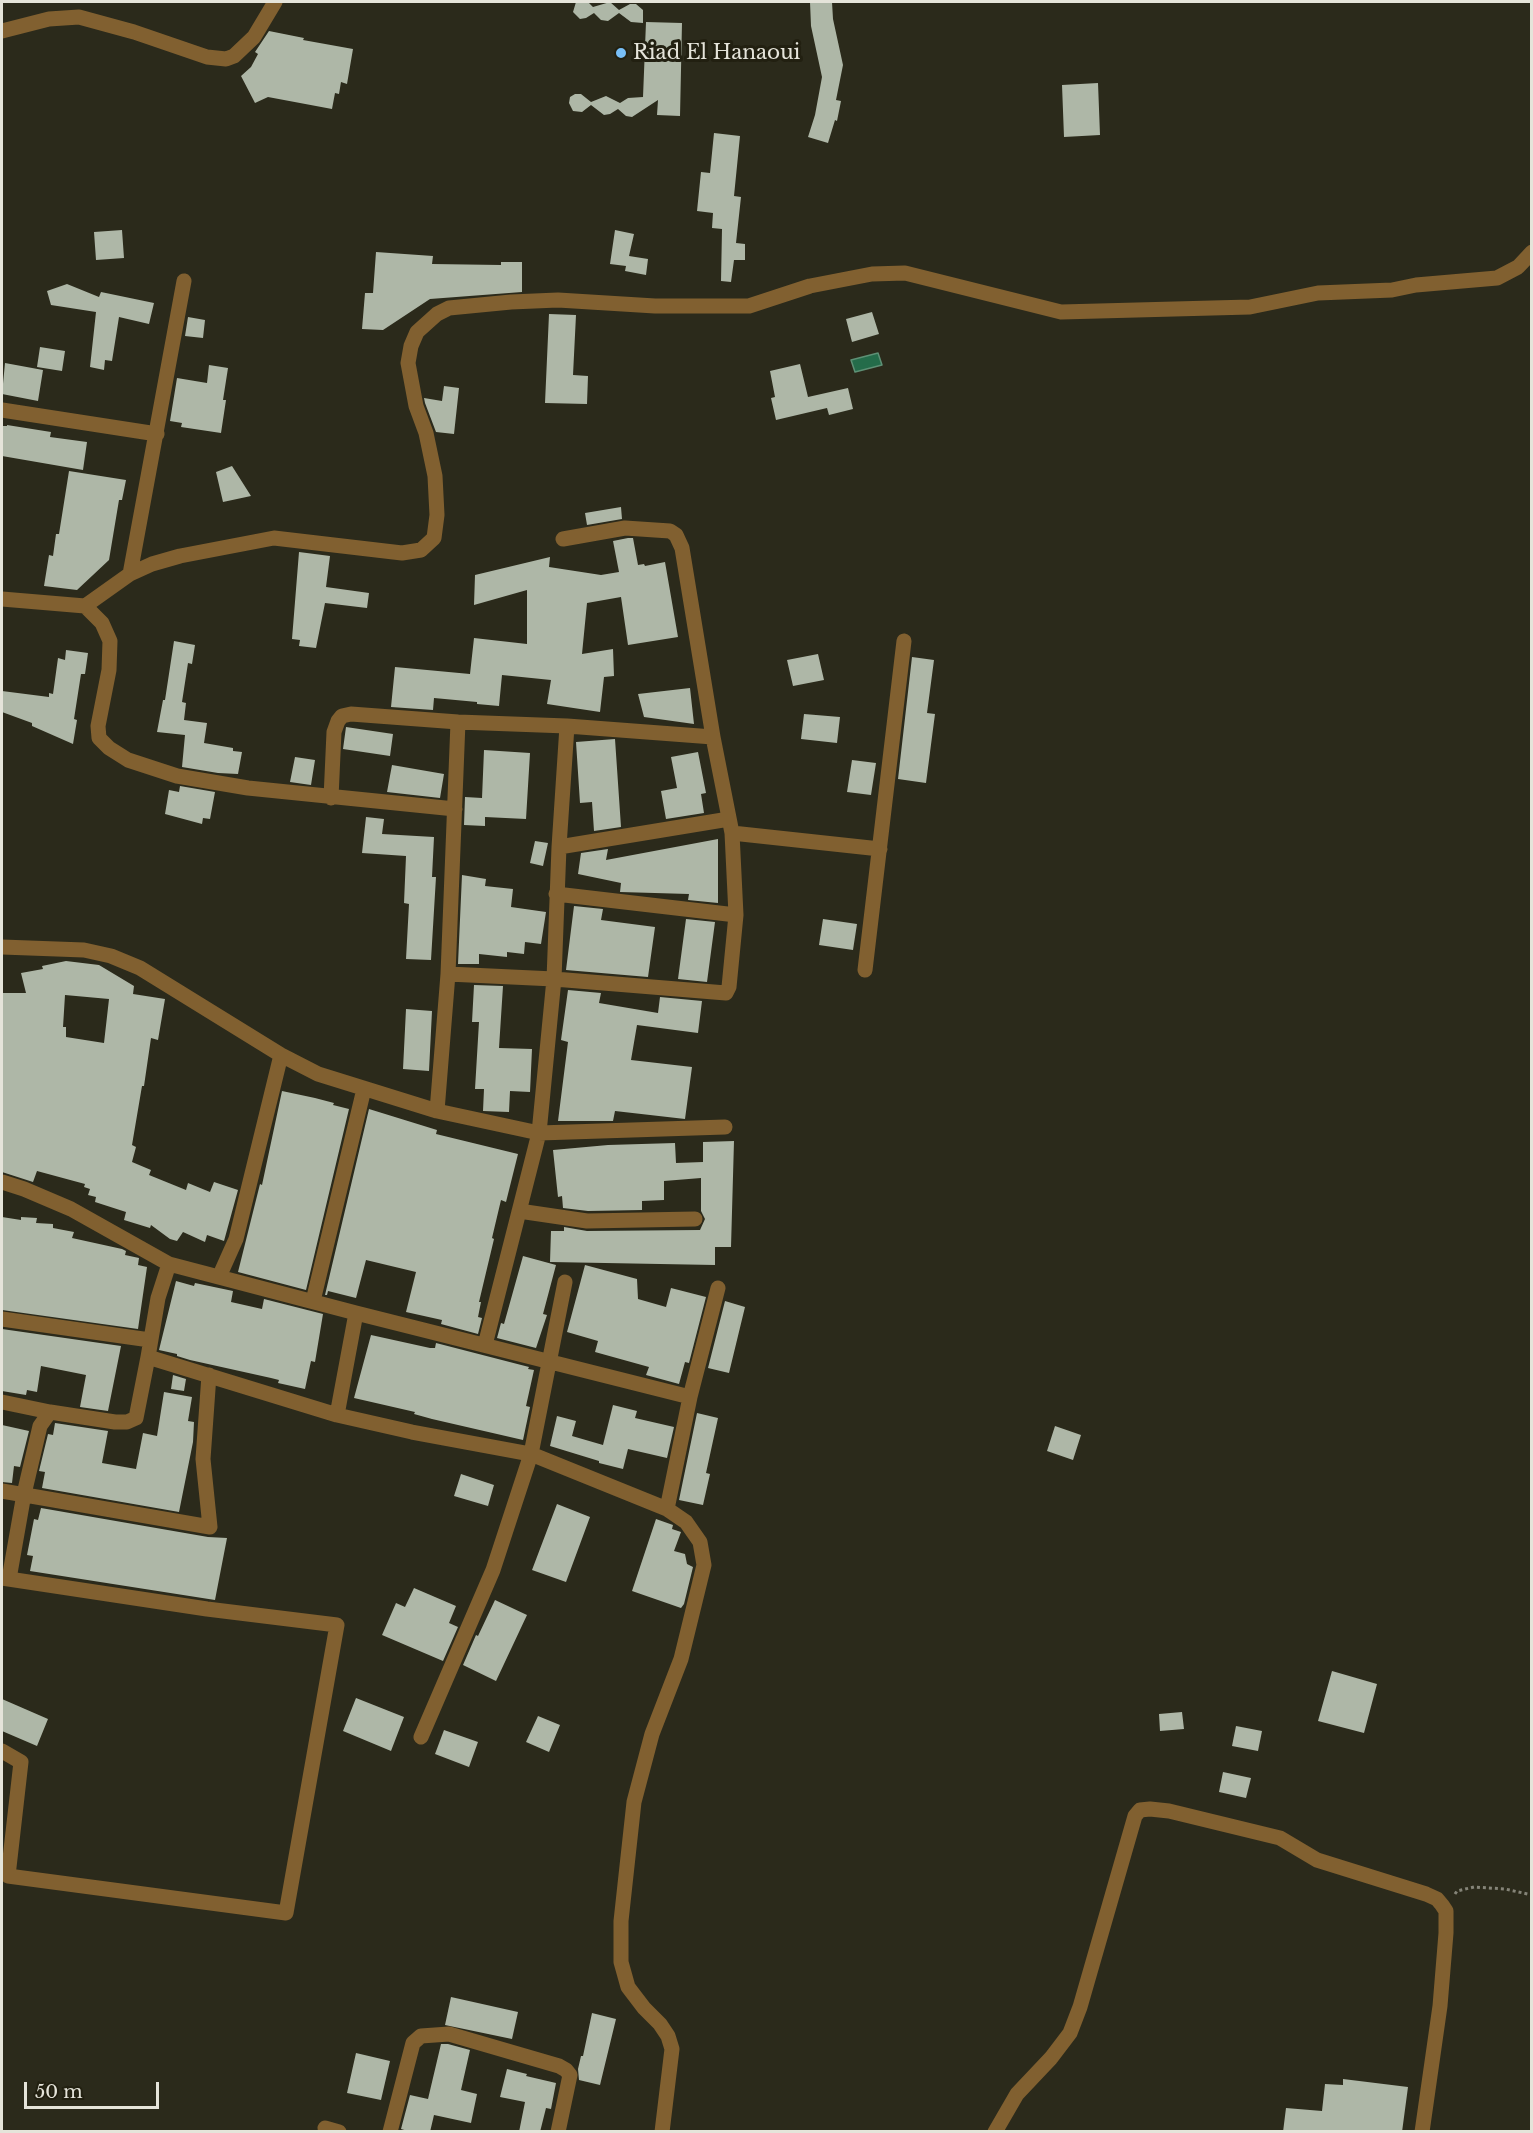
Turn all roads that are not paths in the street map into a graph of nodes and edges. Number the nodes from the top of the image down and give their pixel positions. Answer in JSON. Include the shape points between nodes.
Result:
{"nodes":[{"id":1,"x":275,"y":2,"type":"edge"},
{"id":2,"x":2,"y":31,"type":"edge"},
{"id":3,"x":1532,"y":252,"type":"edge"},
{"id":4,"x":184,"y":281,"type":"dead end"},
{"id":5,"x":2,"y":410,"type":"edge"},
{"id":6,"x":158,"y":435,"type":"junction"},
{"id":7,"x":563,"y":539,"type":"dead end"},
{"id":8,"x":130,"y":574,"type":"junction"},
{"id":9,"x":2,"y":598,"type":"edge"},
{"id":10,"x":85,"y":606,"type":"junction"},
{"id":11,"x":903,"y":641,"type":"dead end"},
{"id":12,"x":458,"y":722,"type":"junction"},
{"id":13,"x":567,"y":726,"type":"junction"},
{"id":14,"x":713,"y":737,"type":"junction"},
{"id":15,"x":331,"y":798,"type":"junction"},
{"id":16,"x":455,"y":809,"type":"junction"},
{"id":17,"x":731,"y":826,"type":"junction"},
{"id":18,"x":559,"y":847,"type":"junction"},
{"id":19,"x":880,"y":849,"type":"junction"},
{"id":20,"x":556,"y":894,"type":"junction"},
{"id":21,"x":736,"y":915,"type":"junction"},
{"id":22,"x":2,"y":947,"type":"edge"},
{"id":23,"x":865,"y":970,"type":"dead end"},
{"id":24,"x":448,"y":974,"type":"junction"},
{"id":25,"x":555,"y":979,"type":"junction"},
{"id":26,"x":281,"y":1055,"type":"junction"},
{"id":27,"x":364,"y":1089,"type":"junction"},
{"id":28,"x":436,"y":1111,"type":"junction"},
{"id":29,"x":725,"y":1127,"type":"dead end"},
{"id":30,"x":539,"y":1134,"type":"junction"},
{"id":31,"x":2,"y":1182,"type":"edge"},
{"id":32,"x":519,"y":1212,"type":"junction"},
{"id":33,"x":695,"y":1219,"type":"dead end"},
{"id":34,"x":169,"y":1264,"type":"junction"},
{"id":35,"x":219,"y":1277,"type":"junction"},
{"id":36,"x":565,"y":1282,"type":"dead end"},
{"id":37,"x":718,"y":1288,"type":"dead end"},
{"id":38,"x":313,"y":1301,"type":"junction"},
{"id":39,"x":356,"y":1313,"type":"junction"},
{"id":40,"x":2,"y":1319,"type":"edge"},
{"id":41,"x":150,"y":1340,"type":"junction"},
{"id":42,"x":485,"y":1345,"type":"junction"},
{"id":43,"x":148,"y":1357,"type":"junction"},
{"id":44,"x":549,"y":1362,"type":"junction"},
{"id":45,"x":208,"y":1375,"type":"junction"},
{"id":46,"x":690,"y":1397,"type":"junction"},
{"id":47,"x":2,"y":1402,"type":"edge"},
{"id":48,"x":50,"y":1412,"type":"junction"},
{"id":49,"x":337,"y":1415,"type":"junction"},
{"id":50,"x":531,"y":1454,"type":"junction"},
{"id":51,"x":2,"y":1491,"type":"edge"},
{"id":52,"x":24,"y":1494,"type":"junction"},
{"id":53,"x":667,"y":1509,"type":"junction"},
{"id":54,"x":5,"y":1579,"type":"edge"},
{"id":55,"x":421,"y":1737,"type":"dead end"},
{"id":56,"x":2,"y":1751,"type":"edge"},
{"id":57,"x":390,"y":2132,"type":"edge"},
{"id":58,"x":558,"y":2132,"type":"edge"},
{"id":59,"x":662,"y":2132,"type":"edge"},
{"id":60,"x":995,"y":2132,"type":"edge"},
{"id":61,"x":1422,"y":2132,"type":"edge"}],
"edges":[{"from":1,"to":2,"type":"street","via":[[254,37],[226,59],[207,57],[79,17],[38,21]]},
{"from":3,"to":8,"type":"street","via":[[1518,267],[1497,278],[1392,290],[1318,293],[1250,307],[1062,312],[905,273],[872,274],[810,286],[749,306],[558,300],[449,308],[417,333],[408,363],[435,476],[434,538],[421,550],[402,553],[274,538],[180,556]]},
{"from":4,"to":6,"type":"street"},
{"from":5,"to":6,"type":"street"},
{"from":6,"to":8,"type":"street"},
{"from":7,"to":14,"type":"street","via":[[625,528],[670,531],[676,535],[682,548]]},
{"from":8,"to":10,"type":"street"},
{"from":9,"to":10,"type":"street"},
{"from":10,"to":15,"type":"street","via":[[102,623],[110,641],[109,670],[98,726],[99,738],[109,748],[128,760],[177,776]]},
{"from":11,"to":19,"type":"street"},
{"from":12,"to":13,"type":"street"},
{"from":12,"to":15,"type":"street","via":[[342,716],[334,732]]},
{"from":12,"to":16,"type":"street"},
{"from":13,"to":14,"type":"street"},
{"from":13,"to":18,"type":"street"},
{"from":14,"to":17,"type":"street"},
{"from":15,"to":16,"type":"street"},
{"from":16,"to":24,"type":"street"},
{"from":17,"to":18,"type":"street"},
{"from":17,"to":19,"type":"street"},
{"from":17,"to":21,"type":"street"},
{"from":18,"to":20,"type":"street"},
{"from":19,"to":23,"type":"street"},
{"from":20,"to":21,"type":"street"},
{"from":20,"to":25,"type":"street"},
{"from":21,"to":25,"type":"street","via":[[726,993]]},
{"from":22,"to":26,"type":"street","via":[[84,950],[111,956],[140,968]]},
{"from":24,"to":25,"type":"street"},
{"from":24,"to":28,"type":"street"},
{"from":25,"to":30,"type":"street"},
{"from":26,"to":27,"type":"street","via":[[318,1074]]},
{"from":26,"to":35,"type":"street","via":[[236,1239]]},
{"from":27,"to":28,"type":"street"},
{"from":27,"to":38,"type":"street"},
{"from":28,"to":30,"type":"street"},
{"from":29,"to":30,"type":"street"},
{"from":30,"to":32,"type":"street"},
{"from":31,"to":34,"type":"street","via":[[71,1209]]},
{"from":32,"to":33,"type":"street","via":[[587,1221]]},
{"from":32,"to":42,"type":"street"},
{"from":34,"to":35,"type":"street"},
{"from":34,"to":41,"type":"street"},
{"from":35,"to":38,"type":"street"},
{"from":36,"to":44,"type":"street"},
{"from":37,"to":46,"type":"street"},
{"from":38,"to":39,"type":"street"},
{"from":39,"to":42,"type":"street"},
{"from":39,"to":49,"type":"street"},
{"from":40,"to":41,"type":"street"},
{"from":41,"to":43,"type":"street"},
{"from":42,"to":44,"type":"street"},
{"from":43,"to":45,"type":"street"},
{"from":43,"to":48,"type":"street","via":[[136,1418],[115,1422]]},
{"from":44,"to":46,"type":"street"},
{"from":44,"to":50,"type":"street"},
{"from":45,"to":49,"type":"street"},
{"from":45,"to":52,"type":"street","via":[[203,1459],[210,1527]]},
{"from":46,"to":53,"type":"street"},
{"from":47,"to":48,"type":"street"},
{"from":48,"to":52,"type":"street","via":[[39,1429]]},
{"from":49,"to":50,"type":"street"},
{"from":50,"to":53,"type":"street"},
{"from":50,"to":55,"type":"street","via":[[493,1570]]},
{"from":51,"to":52,"type":"street"},
{"from":52,"to":54,"type":"street"},
{"from":53,"to":59,"type":"street","via":[[686,1522],[700,1542],[704,1565],[681,1659],[652,1734],[634,1802],[621,1921],[621,1962],[628,1987],[660,2024],[672,2049]]},
{"from":54,"to":56,"type":"street","via":[[337,1625],[286,1914],[8,1876],[21,1762]]},
{"from":57,"to":58,"type":"street","via":[[414,2043],[420,2036],[449,2034],[566,2070],[570,2075]]},
{"from":60,"to":61,"type":"street","via":[[1017,2094],[1070,2033],[1131,1825],[1140,1810],[1168,1811],[1280,1838],[1317,1860],[1437,1899],[1446,1911],[1446,1933]]}]}
